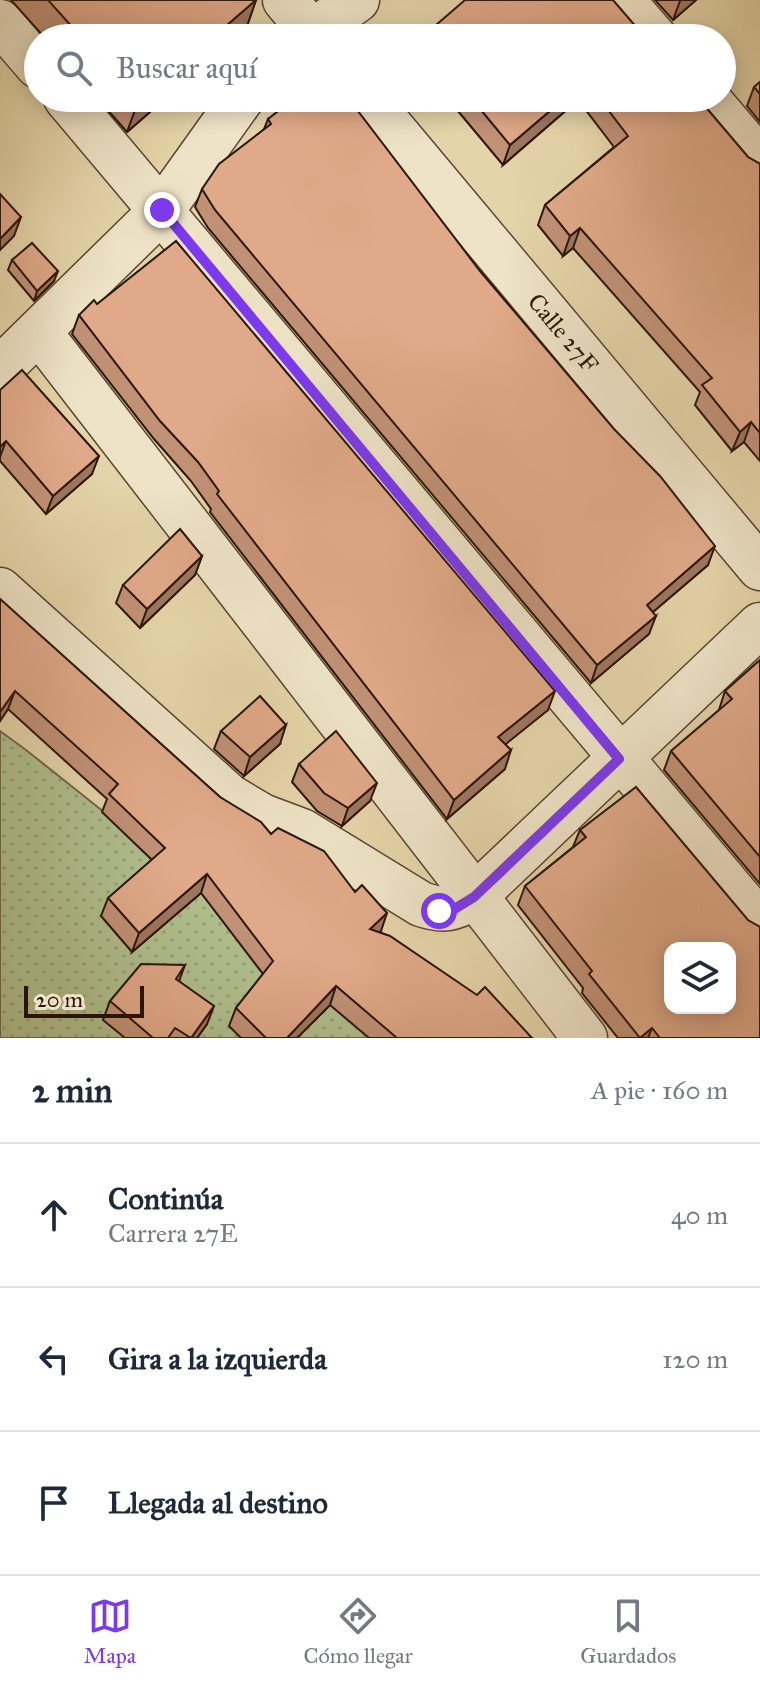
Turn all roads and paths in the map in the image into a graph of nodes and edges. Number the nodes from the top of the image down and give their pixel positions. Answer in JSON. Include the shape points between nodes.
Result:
{"nodes":[{"id":1,"x":357,"y":0,"type":"edge"},
{"id":2,"x":622,"y":0,"type":"edge"},
{"id":3,"x":0,"y":22,"type":"edge"},
{"id":4,"x":310,"y":24,"type":"edge"},
{"id":5,"x":643,"y":24,"type":"edge"},
{"id":6,"x":24,"y":50,"type":"edge"},
{"id":7,"x":78,"y":112,"type":"edge"},
{"id":8,"x":232,"y":112,"type":"edge"},
{"id":9,"x":379,"y":112,"type":"edge"},
{"id":10,"x":719,"y":112,"type":"edge"},
{"id":11,"x":760,"y":160,"type":"edge"},
{"id":12,"x":162,"y":210,"type":"junction"},
{"id":13,"x":15,"y":344,"type":"edge"},
{"id":14,"x":760,"y":568,"type":"edge"},
{"id":15,"x":0,"y":590,"type":"edge"},
{"id":16,"x":760,"y":625,"type":"edge"},
{"id":17,"x":619,"y":759,"type":"junction"},
{"id":18,"x":474,"y":897,"type":"junction"},
{"id":19,"x":760,"y":923,"type":"edge"},
{"id":20,"x":585,"y":1038,"type":"edge"}],
"edges":[{"from":1,"to":4,"type":"street"},
{"from":2,"to":5,"type":"street"},
{"from":3,"to":6,"type":"street"},
{"from":7,"to":12,"type":"street"},
{"from":8,"to":12,"type":"street"},
{"from":9,"to":14,"type":"street","name":"Calle 27F"},
{"from":10,"to":11,"type":"street"},
{"from":12,"to":13,"type":"street"},
{"from":12,"to":17,"type":"street"},
{"from":13,"to":18,"type":"street"},
{"from":15,"to":18,"type":"street","via":[[230,797],[302,831],[421,904],[439,911]]},
{"from":16,"to":17,"type":"street"},
{"from":17,"to":18,"type":"street"},
{"from":17,"to":19,"type":"street"},
{"from":18,"to":20,"type":"street"}]}
